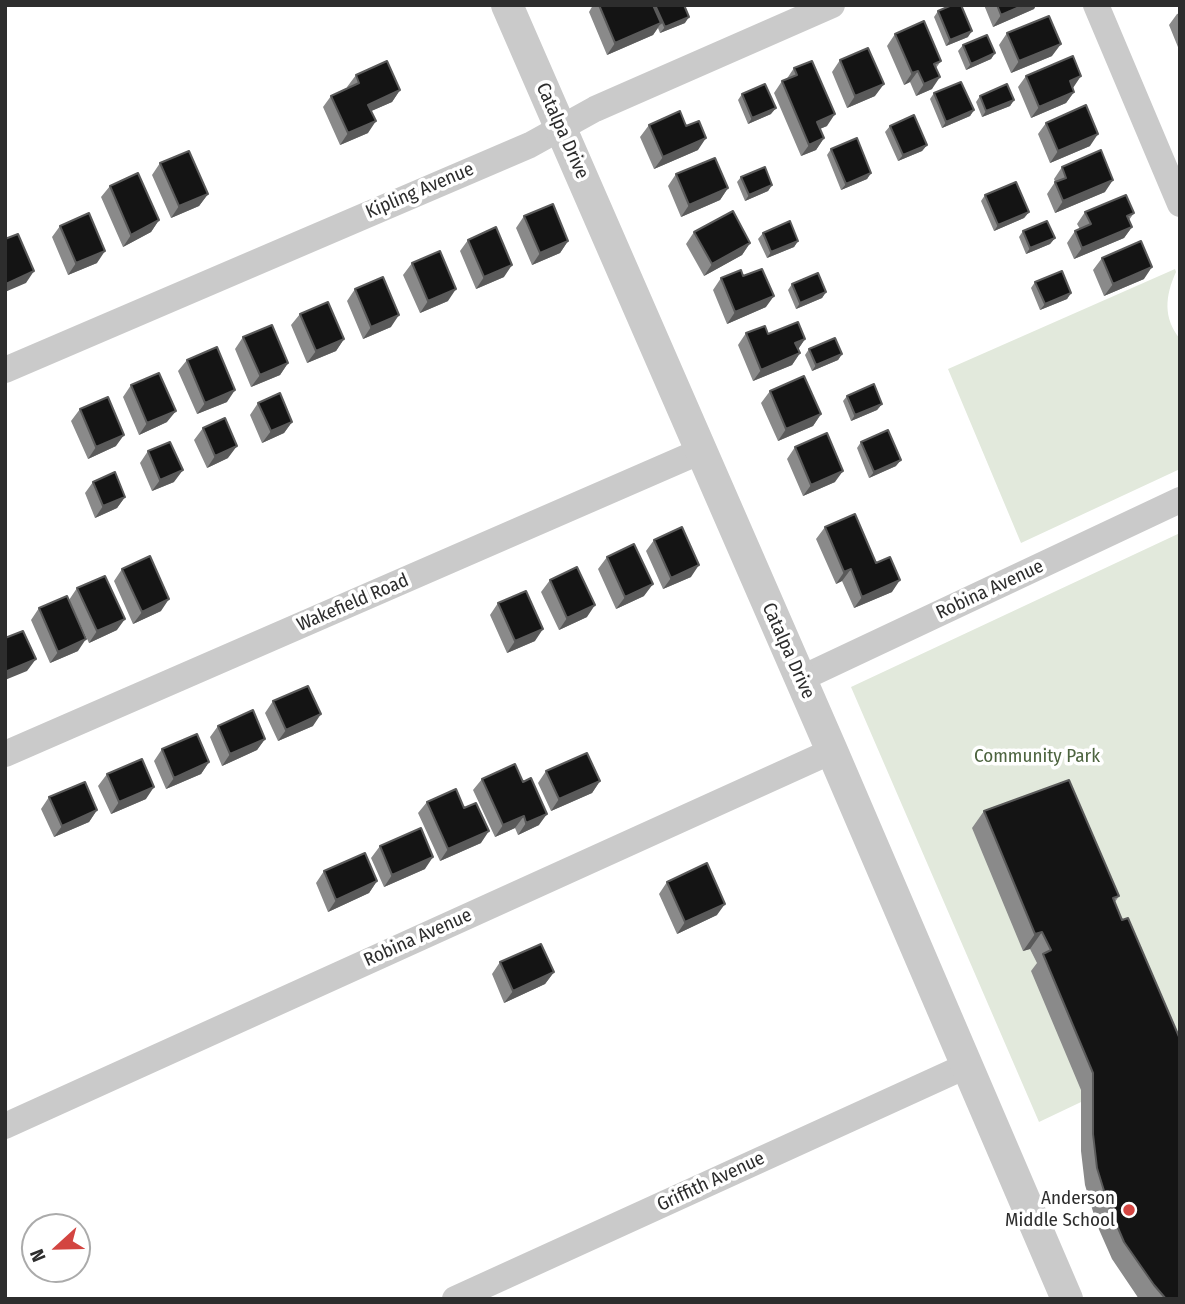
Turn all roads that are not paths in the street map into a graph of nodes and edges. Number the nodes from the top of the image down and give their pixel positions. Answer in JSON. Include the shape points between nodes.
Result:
{"nodes":[{"id":1,"x":507,"y":5,"type":"edge"},
{"id":2,"x":832,"y":5,"type":"edge"},
{"id":3,"x":1096,"y":5,"type":"edge"},
{"id":4,"x":560,"y":127,"type":"junction"},
{"id":5,"x":1180,"y":204,"type":"edge"},
{"id":6,"x":5,"y":370,"type":"edge"},
{"id":7,"x":701,"y":451,"type":"junction"},
{"id":8,"x":1180,"y":500,"type":"edge"},
{"id":9,"x":800,"y":679,"type":"junction"},
{"id":10,"x":832,"y":751,"type":"junction"},
{"id":11,"x":5,"y":754,"type":"edge"},
{"id":12,"x":967,"y":1066,"type":"junction"},
{"id":13,"x":5,"y":1126,"type":"edge"},
{"id":14,"x":455,"y":1299,"type":"edge"},
{"id":15,"x":1067,"y":1299,"type":"edge"}],
"edges":[{"from":1,"to":4,"type":"street","name":"Catalpa Drive"},
{"from":2,"to":4,"type":"street","name":"Kipling Avenue"},
{"from":3,"to":5,"type":"street"},
{"from":4,"to":6,"type":"street","name":"Kipling Avenue","via":[[530,145]]},
{"from":4,"to":7,"type":"street","name":"Catalpa Drive"},
{"from":7,"to":9,"type":"street","name":"Catalpa Drive"},
{"from":7,"to":11,"type":"street","name":"Wakefield Road"},
{"from":8,"to":9,"type":"street","name":"Robina Avenue"},
{"from":9,"to":10,"type":"street","name":"Catalpa Drive"},
{"from":10,"to":12,"type":"street","name":"Catalpa Drive"},
{"from":10,"to":13,"type":"street","name":"Robina Avenue"},
{"from":12,"to":14,"type":"street","name":"Griffith Avenue"},
{"from":12,"to":15,"type":"street","name":"Catalpa Drive"}]}
